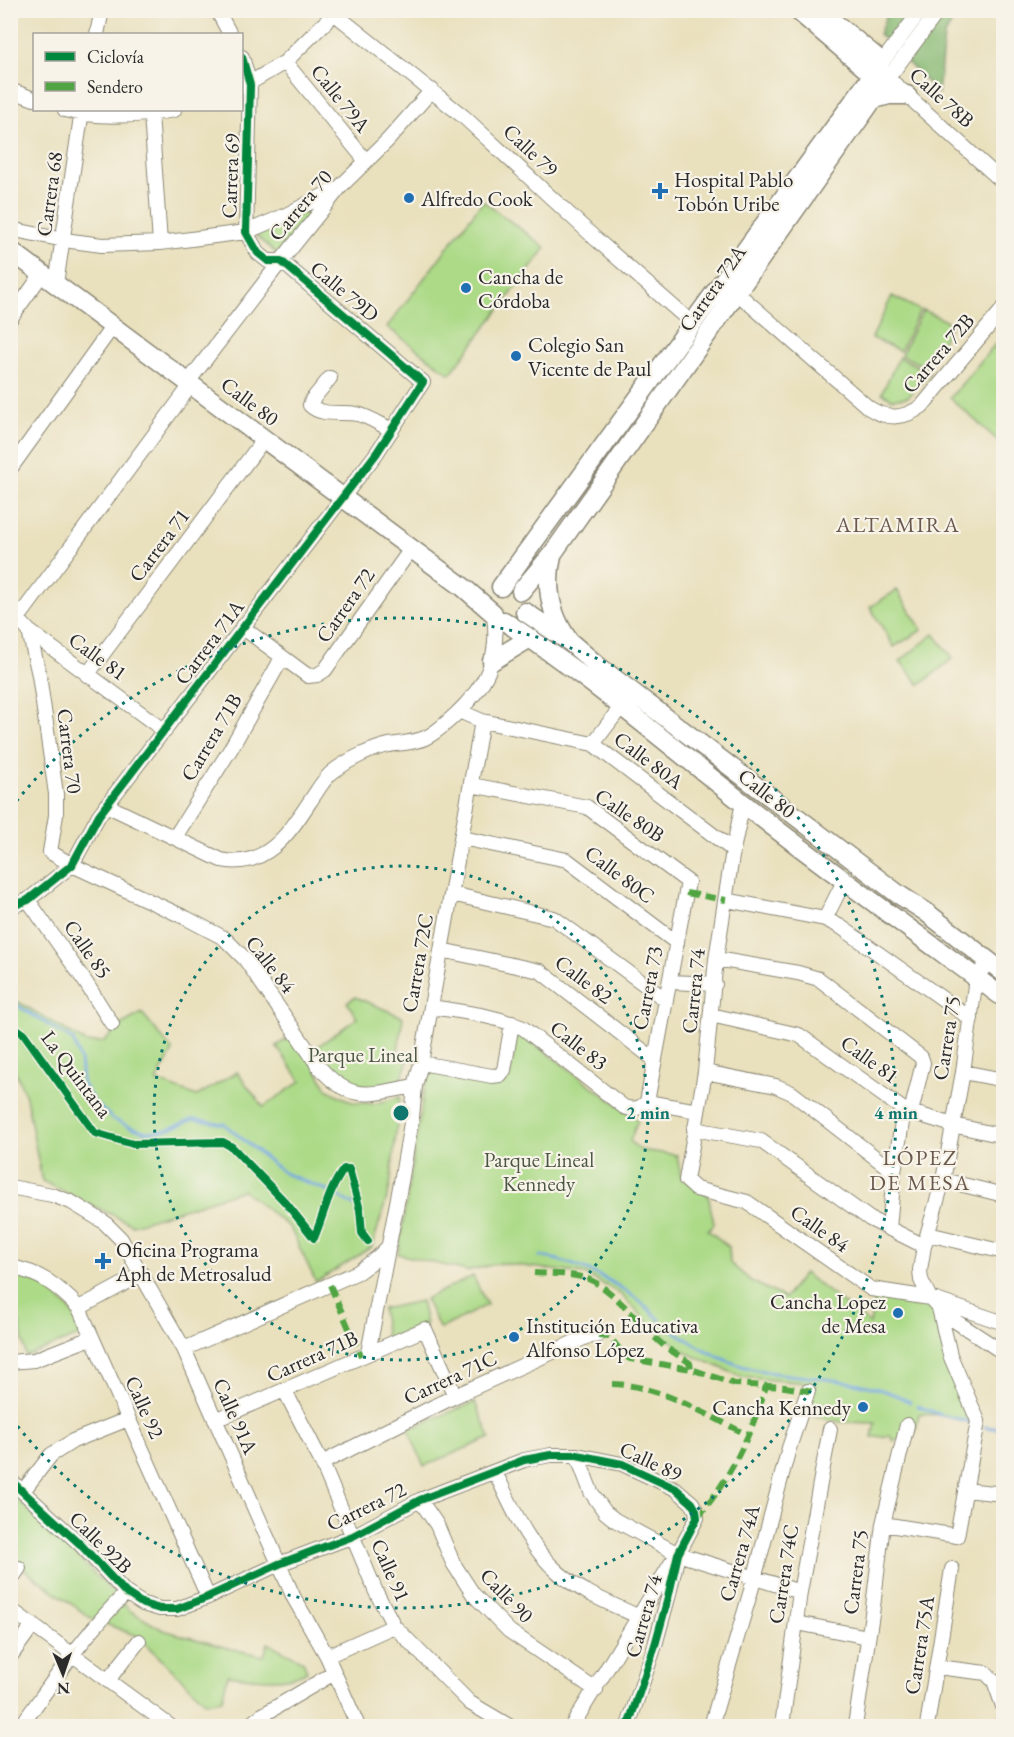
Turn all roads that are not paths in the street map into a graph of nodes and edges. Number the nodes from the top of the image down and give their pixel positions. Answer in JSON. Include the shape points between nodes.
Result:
{"nodes":[{"id":1,"x":102,"y":10,"type":"edge"},
{"id":2,"x":217,"y":10,"type":"edge"},
{"id":3,"x":797,"y":10,"type":"edge"},
{"id":4,"x":819,"y":10,"type":"edge"},
{"id":5,"x":921,"y":10,"type":"edge"},
{"id":6,"x":939,"y":10,"type":"edge"},
{"id":7,"x":337,"y":12,"type":"edge"},
{"id":8,"x":97,"y":33,"type":"edge"},
{"id":9,"x":230,"y":33,"type":"edge"},
{"id":10,"x":844,"y":51,"type":"junction"},
{"id":11,"x":285,"y":62,"type":"junction"},
{"id":12,"x":243,"y":64,"type":"edge"},
{"id":13,"x":882,"y":73,"type":"junction"},
{"id":14,"x":246,"y":86,"type":"edge"},
{"id":15,"x":10,"y":90,"type":"edge"},
{"id":16,"x":432,"y":90,"type":"junction"},
{"id":17,"x":907,"y":95,"type":"junction"},
{"id":18,"x":33,"y":99,"type":"edge"},
{"id":19,"x":863,"y":99,"type":"junction"},
{"id":20,"x":168,"y":111,"type":"edge"},
{"id":21,"x":81,"y":112,"type":"edge"},
{"id":22,"x":151,"y":114,"type":"junction"},
{"id":23,"x":366,"y":161,"type":"junction"},
{"id":24,"x":1004,"y":183,"type":"edge"},
{"id":25,"x":341,"y":186,"type":"junction"},
{"id":26,"x":10,"y":229,"type":"edge"},
{"id":27,"x":246,"y":231,"type":"junction"},
{"id":28,"x":64,"y":240,"type":"junction"},
{"id":29,"x":160,"y":243,"type":"junction"},
{"id":30,"x":10,"y":250,"type":"edge"},
{"id":31,"x":281,"y":261,"type":"junction"},
{"id":32,"x":49,"y":279,"type":"junction"},
{"id":33,"x":736,"y":292,"type":"junction"},
{"id":34,"x":1004,"y":308,"type":"edge"},
{"id":35,"x":10,"y":319,"type":"edge"},
{"id":36,"x":692,"y":323,"type":"junction"},
{"id":37,"x":113,"y":326,"type":"junction"},
{"id":38,"x":330,"y":378,"type":"dead end"},
{"id":39,"x":423,"y":382,"type":"joint"},
{"id":40,"x":189,"y":383,"type":"junction"},
{"id":41,"x":647,"y":386,"type":"junction"},
{"id":42,"x":665,"y":396,"type":"junction"},
{"id":43,"x":392,"y":430,"type":"junction"},
{"id":44,"x":264,"y":440,"type":"junction"},
{"id":45,"x":10,"y":469,"type":"edge"},
{"id":46,"x":341,"y":498,"type":"junction"},
{"id":47,"x":411,"y":549,"type":"junction"},
{"id":48,"x":553,"y":554,"type":"junction"},
{"id":49,"x":463,"y":587,"type":"junction"},
{"id":50,"x":499,"y":588,"type":"junction"},
{"id":51,"x":521,"y":591,"type":"junction"},
{"id":52,"x":525,"y":612,"type":"junction"},
{"id":53,"x":15,"y":614,"type":"edge"},
{"id":54,"x":499,"y":618,"type":"junction"},
{"id":55,"x":242,"y":627,"type":"junction"},
{"id":56,"x":29,"y":631,"type":"junction"},
{"id":57,"x":530,"y":638,"type":"junction"},
{"id":58,"x":570,"y":642,"type":"junction"},
{"id":59,"x":493,"y":653,"type":"junction"},
{"id":60,"x":282,"y":658,"type":"junction"},
{"id":61,"x":87,"y":675,"type":"junction"},
{"id":62,"x":627,"y":699,"type":"junction"},
{"id":63,"x":459,"y":711,"type":"junction"},
{"id":64,"x":482,"y":721,"type":"junction"},
{"id":65,"x":165,"y":731,"type":"junction"},
{"id":66,"x":593,"y":744,"type":"junction"},
{"id":67,"x":471,"y":785,"type":"junction"},
{"id":68,"x":743,"y":803,"type":"junction"},
{"id":69,"x":106,"y":805,"type":"junction"},
{"id":70,"x":175,"y":837,"type":"junction"},
{"id":71,"x":462,"y":838,"type":"junction"},
{"id":72,"x":733,"y":850,"type":"junction"},
{"id":73,"x":72,"y":865,"type":"junction"},
{"id":74,"x":844,"y":881,"type":"junction"},
{"id":75,"x":687,"y":882,"type":"joint"},
{"id":76,"x":452,"y":894,"type":"junction"},
{"id":77,"x":28,"y":900,"type":"junction"},
{"id":78,"x":726,"y":900,"type":"junction"},
{"id":79,"x":10,"y":907,"type":"edge"},
{"id":80,"x":825,"y":919,"type":"junction"},
{"id":81,"x":677,"y":943,"type":"junction"},
{"id":82,"x":441,"y":950,"type":"junction"},
{"id":83,"x":716,"y":958,"type":"junction"},
{"id":84,"x":988,"y":962,"type":"junction"},
{"id":85,"x":1004,"y":973,"type":"edge"},
{"id":86,"x":976,"y":978,"type":"junction"},
{"id":87,"x":670,"y":982,"type":"junction"},
{"id":88,"x":715,"y":984,"type":"junction"},
{"id":89,"x":1004,"y":998,"type":"edge"},
{"id":90,"x":666,"y":1000,"type":"junction"},
{"id":91,"x":431,"y":1007,"type":"junction"},
{"id":92,"x":711,"y":1015,"type":"junction"},
{"id":93,"x":971,"y":1020,"type":"junction"},
{"id":94,"x":512,"y":1023,"type":"junction"},
{"id":95,"x":112,"y":1024,"type":"dead end"},
{"id":96,"x":654,"y":1060,"type":"junction"},
{"id":97,"x":421,"y":1064,"type":"junction"},
{"id":98,"x":705,"y":1072,"type":"junction"},
{"id":99,"x":963,"y":1072,"type":"junction"},
{"id":100,"x":1004,"y":1080,"type":"edge"},
{"id":101,"x":415,"y":1086,"type":"junction"},
{"id":102,"x":647,"y":1102,"type":"junction"},
{"id":103,"x":908,"y":1111,"type":"junction"},
{"id":104,"x":698,"y":1112,"type":"junction"},
{"id":105,"x":953,"y":1125,"type":"junction"},
{"id":106,"x":694,"y":1129,"type":"junction"},
{"id":107,"x":1004,"y":1136,"type":"edge"},
{"id":108,"x":894,"y":1172,"type":"junction"},
{"id":109,"x":943,"y":1180,"type":"junction"},
{"id":110,"x":688,"y":1184,"type":"joint"},
{"id":111,"x":10,"y":1187,"type":"edge"},
{"id":112,"x":1004,"y":1195,"type":"edge"},
{"id":113,"x":889,"y":1229,"type":"junction"},
{"id":114,"x":926,"y":1240,"type":"junction"},
{"id":115,"x":388,"y":1246,"type":"junction"},
{"id":116,"x":1004,"y":1252,"type":"edge"},
{"id":117,"x":10,"y":1267,"type":"edge"},
{"id":118,"x":142,"y":1274,"type":"junction"},
{"id":119,"x":934,"y":1303,"type":"junction"},
{"id":120,"x":79,"y":1308,"type":"junction"},
{"id":121,"x":1004,"y":1323,"type":"edge"},
{"id":122,"x":598,"y":1335,"type":"dead end"},
{"id":123,"x":91,"y":1338,"type":"junction"},
{"id":124,"x":184,"y":1349,"type":"junction"},
{"id":125,"x":368,"y":1353,"type":"junction"},
{"id":126,"x":1004,"y":1353,"type":"edge"},
{"id":127,"x":10,"y":1362,"type":"edge"},
{"id":128,"x":285,"y":1391,"type":"junction"},
{"id":129,"x":808,"y":1391,"type":"dead end"},
{"id":130,"x":455,"y":1396,"type":"junction"},
{"id":131,"x":128,"y":1419,"type":"junction"},
{"id":132,"x":215,"y":1420,"type":"junction"},
{"id":133,"x":908,"y":1425,"type":"dead end"},
{"id":134,"x":830,"y":1429,"type":"dead end"},
{"id":135,"x":577,"y":1455,"type":"junction"},
{"id":136,"x":322,"y":1463,"type":"junction"},
{"id":137,"x":495,"y":1472,"type":"junction"},
{"id":138,"x":10,"y":1480,"type":"edge"},
{"id":139,"x":965,"y":1490,"type":"junction"},
{"id":140,"x":23,"y":1491,"type":"junction"},
{"id":141,"x":1004,"y":1494,"type":"edge"},
{"id":142,"x":420,"y":1500,"type":"junction"},
{"id":143,"x":697,"y":1518,"type":"joint"},
{"id":144,"x":883,"y":1524,"type":"junction"},
{"id":145,"x":353,"y":1536,"type":"junction"},
{"id":146,"x":678,"y":1554,"type":"junction"},
{"id":147,"x":279,"y":1564,"type":"junction"},
{"id":148,"x":20,"y":1568,"type":"dead end"},
{"id":149,"x":952,"y":1569,"type":"dead end"},
{"id":150,"x":755,"y":1577,"type":"junction"},
{"id":151,"x":10,"y":1581,"type":"edge"},
{"id":152,"x":800,"y":1592,"type":"junction"},
{"id":153,"x":208,"y":1597,"type":"junction"},
{"id":154,"x":118,"y":1601,"type":"junction"},
{"id":155,"x":10,"y":1609,"type":"edge"},
{"id":156,"x":177,"y":1609,"type":"joint"},
{"id":157,"x":639,"y":1617,"type":"junction"},
{"id":158,"x":797,"y":1623,"type":"junction"},
{"id":159,"x":33,"y":1625,"type":"junction"},
{"id":160,"x":394,"y":1626,"type":"junction"},
{"id":161,"x":868,"y":1637,"type":"junction"},
{"id":162,"x":139,"y":1641,"type":"dead end"},
{"id":163,"x":72,"y":1654,"type":"junction"},
{"id":164,"x":10,"y":1657,"type":"edge"},
{"id":165,"x":328,"y":1667,"type":"junction"},
{"id":166,"x":937,"y":1667,"type":"junction"},
{"id":167,"x":108,"y":1680,"type":"junction"},
{"id":168,"x":596,"y":1690,"type":"junction"},
{"id":169,"x":1004,"y":1709,"type":"edge"},
{"id":170,"x":1004,"y":1718,"type":"edge"},
{"id":171,"x":263,"y":1721,"type":"edge"},
{"id":172,"x":21,"y":1726,"type":"edge"},
{"id":173,"x":170,"y":1726,"type":"edge"},
{"id":174,"x":248,"y":1726,"type":"edge"},
{"id":175,"x":358,"y":1726,"type":"edge"},
{"id":176,"x":509,"y":1726,"type":"edge"},
{"id":177,"x":572,"y":1726,"type":"edge"},
{"id":178,"x":628,"y":1726,"type":"edge"},
{"id":179,"x":711,"y":1726,"type":"edge"},
{"id":180,"x":782,"y":1726,"type":"edge"},
{"id":181,"x":855,"y":1726,"type":"edge"},
{"id":182,"x":927,"y":1726,"type":"edge"},
{"id":183,"x":1002,"y":1726,"type":"edge"}],
"edges":[{"from":1,"to":8,"type":"street"},
{"from":2,"to":9,"type":"street"},
{"from":3,"to":10,"type":"main road","name":"Calle 78B"},
{"from":4,"to":13,"type":"main road","name":"Calle 78B","via":[[876,57]]},
{"from":5,"to":13,"type":"street","name":"Carrera 72A"},
{"from":6,"to":13,"type":"street","name":"Carrera 72A"},
{"from":7,"to":11,"type":"street"},
{"from":7,"to":16,"type":"street","name":"Calle 79"},
{"from":10,"to":13,"type":"main road","name":"Calle 78B","via":[[866,69]]},
{"from":10,"to":19,"type":"main road"},
{"from":11,"to":14,"type":"street"},
{"from":11,"to":23,"type":"street","name":"Calle 79A"},
{"from":12,"to":14,"type":"street"},
{"from":13,"to":17,"type":"street","name":"Calle 78B"},
{"from":13,"to":19,"type":"main road","name":"Carrera 72A"},
{"from":14,"to":27,"type":"street","name":"Carrera 69"},
{"from":15,"to":18,"type":"street"},
{"from":16,"to":23,"type":"street","name":"Carrera 70"},
{"from":16,"to":36,"type":"street","name":"Calle 79"},
{"from":17,"to":19,"type":"main road"},
{"from":17,"to":24,"type":"street","name":"Calle 78B"},
{"from":19,"to":33,"type":"main road","name":"Carrera 72A"},
{"from":19,"to":36,"type":"main road","name":"Carrera 72A"},
{"from":20,"to":22,"type":"street"},
{"from":21,"to":22,"type":"street"},
{"from":21,"to":28,"type":"street","name":"Carrera 68"},
{"from":22,"to":29,"type":"street"},
{"from":23,"to":25,"type":"street","name":"Carrera 70"},
{"from":25,"to":27,"type":"street"},
{"from":25,"to":31,"type":"street","name":"Carrera 70"},
{"from":26,"to":28,"type":"street"},
{"from":27,"to":29,"type":"street"},
{"from":27,"to":31,"type":"street","name":"Calle 79D","via":[[258,253],[268,261]]},
{"from":28,"to":29,"type":"street","via":[[102,245]]},
{"from":28,"to":32,"type":"street","name":"Carrera 68"},
{"from":30,"to":32,"type":"main road","name":"Calle 80"},
{"from":31,"to":39,"type":"street","name":"Calle 79D"},
{"from":31,"to":40,"type":"street","name":"Carrera 70"},
{"from":32,"to":35,"type":"street","name":"Carrera 68"},
{"from":32,"to":37,"type":"main road","name":"Calle 80"},
{"from":33,"to":34,"type":"street","name":"Carrera 72B","via":[[869,408],[887,417],[911,414],[922,406]]},
{"from":33,"to":42,"type":"main road","name":"Carrera 72A"},
{"from":36,"to":41,"type":"main road","name":"Carrera 72A"},
{"from":37,"to":40,"type":"main road","name":"Calle 80"},
{"from":37,"to":45,"type":"street"},
{"from":38,"to":43,"type":"street","via":[[312,400],[313,408],[358,414]]},
{"from":39,"to":43,"type":"street","name":"Carrera 71A"},
{"from":40,"to":44,"type":"main road","name":"Calle 80"},
{"from":40,"to":53,"type":"street","name":"Carrera 70"},
{"from":41,"to":42,"type":"main road"},
{"from":41,"to":50,"type":"main road","name":"Carrera 72A"},
{"from":42,"to":48,"type":"main road","name":"Carrera 72A"},
{"from":43,"to":46,"type":"street","name":"Carrera 71A"},
{"from":44,"to":46,"type":"main road","name":"Calle 80"},
{"from":44,"to":61,"type":"street","name":"Carrera 71"},
{"from":46,"to":47,"type":"main road","name":"Calle 80"},
{"from":46,"to":55,"type":"street","name":"Carrera 71A"},
{"from":47,"to":49,"type":"main road","name":"Calle 80"},
{"from":47,"to":60,"type":"street","name":"Carrera 72","via":[[325,670],[308,676]]},
{"from":48,"to":51,"type":"main road","name":"Carrera 72A"},
{"from":48,"to":58,"type":"main road","via":[[549,569],[550,600]]},
{"from":49,"to":50,"type":"main road"},
{"from":49,"to":54,"type":"main road","name":"Calle 80"},
{"from":50,"to":51,"type":"main road","via":[[512,586]]},
{"from":50,"to":54,"type":"main road","via":[[491,598]]},
{"from":51,"to":52,"type":"main road","via":[[526,601]]},
{"from":52,"to":54,"type":"main road","via":[[516,620]]},
{"from":52,"to":58,"type":"main road","name":"Calle 80"},
{"from":53,"to":56,"type":"street","name":"Calle 81"},
{"from":54,"to":57,"type":"main road","name":"Calle 80"},
{"from":54,"to":59,"type":"street"},
{"from":55,"to":60,"type":"street"},
{"from":55,"to":65,"type":"street","name":"Carrera 71A"},
{"from":56,"to":61,"type":"street","name":"Calle 81"},
{"from":56,"to":73,"type":"street","name":"Carrera 70","via":[[56,794],[50,852]]},
{"from":57,"to":59,"type":"main road"},
{"from":57,"to":62,"type":"main road","name":"Calle 80"},
{"from":58,"to":62,"type":"main road","name":"Calle 80"},
{"from":59,"to":63,"type":"street","via":[[480,689]]},
{"from":60,"to":70,"type":"street","name":"Carrera 71B"},
{"from":61,"to":65,"type":"street","name":"Calle 81"},
{"from":62,"to":66,"type":"street"},
{"from":62,"to":68,"type":"main road","name":"Calle 80"},
{"from":62,"to":84,"type":"main road","name":"Calle 80","via":[[926,912]]},
{"from":63,"to":64,"type":"street","name":"Calle 80A"},
{"from":63,"to":70,"type":"street","via":[[426,738],[368,752],[333,771],[280,843],[264,853],[244,861],[221,860]]},
{"from":64,"to":66,"type":"street","name":"Calle 80A"},
{"from":64,"to":67,"type":"street","name":"Carrera 72C"},
{"from":65,"to":69,"type":"street","name":"Carrera 71A"},
{"from":66,"to":72,"type":"street","name":"Calle 80A"},
{"from":67,"to":71,"type":"street","name":"Carrera 72C"},
{"from":67,"to":75,"type":"street","name":"Calle 80B","via":[[587,807]]},
{"from":68,"to":72,"type":"street","name":"Carrera 74"},
{"from":68,"to":74,"type":"main road","name":"Calle 80"},
{"from":69,"to":70,"type":"street"},
{"from":69,"to":73,"type":"street","name":"Carrera 71A"},
{"from":71,"to":76,"type":"street","name":"Carrera 72C"},
{"from":71,"to":81,"type":"street","name":"Calle 80C","via":[[567,860]]},
{"from":72,"to":78,"type":"street","name":"Carrera 74"},
{"from":73,"to":77,"type":"street","name":"Carrera 71A"},
{"from":73,"to":101,"type":"street","name":"Calle 84","via":[[224,938],[245,959],[333,1084],[367,1095]]},
{"from":74,"to":80,"type":"street"},
{"from":74,"to":86,"type":"main road","name":"Calle 80"},
{"from":75,"to":81,"type":"street","name":"Carrera 73"},
{"from":76,"to":82,"type":"street","name":"Carrera 72C"},
{"from":76,"to":90,"type":"street","via":[[554,918]]},
{"from":77,"to":79,"type":"street","name":"Carrera 71A"},
{"from":77,"to":95,"type":"street","name":"Calle 85"},
{"from":78,"to":80,"type":"street"},
{"from":78,"to":83,"type":"street","name":"Carrera 74"},
{"from":80,"to":93,"type":"street"},
{"from":81,"to":87,"type":"street","name":"Carrera 73"},
{"from":82,"to":91,"type":"street","name":"Carrera 72C"},
{"from":82,"to":96,"type":"street","name":"Calle 82","via":[[540,970]]},
{"from":83,"to":88,"type":"street","name":"Carrera 74"},
{"from":83,"to":103,"type":"street","via":[[819,979],[923,1060]]},
{"from":84,"to":85,"type":"main road","name":"Calle 80"},
{"from":84,"to":86,"type":"street","name":"Carrera 75"},
{"from":86,"to":89,"type":"main road","name":"Calle 80"},
{"from":86,"to":93,"type":"street","name":"Carrera 75"},
{"from":87,"to":88,"type":"street"},
{"from":87,"to":90,"type":"street","name":"Carrera 73"},
{"from":88,"to":92,"type":"street","name":"Carrera 74"},
{"from":90,"to":96,"type":"street","name":"Carrera 73"},
{"from":91,"to":94,"type":"street","name":"Calle 83"},
{"from":91,"to":97,"type":"street","name":"Carrera 72C"},
{"from":92,"to":98,"type":"street","name":"Carrera 74"},
{"from":92,"to":103,"type":"street","name":"Calle 81","via":[[799,1035]]},
{"from":93,"to":99,"type":"street","name":"Carrera 75"},
{"from":94,"to":97,"type":"street","via":[[500,1075]]},
{"from":94,"to":102,"type":"street","name":"Calle 83","via":[[624,1107],[632,1110]]},
{"from":96,"to":102,"type":"street","name":"Carrera 73"},
{"from":97,"to":101,"type":"street","name":"Carrera 72C"},
{"from":98,"to":104,"type":"street","name":"Carrera 74"},
{"from":98,"to":108,"type":"street","via":[[776,1086],[792,1093]]},
{"from":99,"to":100,"type":"street"},
{"from":99,"to":105,"type":"street","name":"Carrera 75"},
{"from":101,"to":115,"type":"street","name":"Carrera 72C"},
{"from":102,"to":104,"type":"street","name":"Calle 83"},
{"from":103,"to":105,"type":"street","name":"Calle 81"},
{"from":103,"to":108,"type":"street"},
{"from":104,"to":106,"type":"street","name":"Carrera 74"},
{"from":105,"to":107,"type":"street","name":"Calle 81"},
{"from":105,"to":109,"type":"street","name":"Carrera 75"},
{"from":106,"to":110,"type":"street","name":"Carrera 74"},
{"from":106,"to":113,"type":"street","via":[[761,1141]]},
{"from":108,"to":113,"type":"street"},
{"from":109,"to":112,"type":"street"},
{"from":109,"to":114,"type":"street","name":"Carrera 75"},
{"from":110,"to":119,"type":"street","name":"Calle 84","via":[[747,1202],[871,1289]]},
{"from":111,"to":118,"type":"street","name":"Calle 91A","via":[[71,1202],[104,1222],[121,1239]]},
{"from":113,"to":114,"type":"street"},
{"from":114,"to":116,"type":"street"},
{"from":114,"to":119,"type":"street","name":"Carrera 75","via":[[921,1280]]},
{"from":115,"to":124,"type":"street","via":[[358,1272]]},
{"from":115,"to":125,"type":"street","name":"Carrera 72C"},
{"from":117,"to":120,"type":"street","name":"Calle 92","via":[[47,1279]]},
{"from":118,"to":120,"type":"street"},
{"from":118,"to":124,"type":"street","name":"Calle 91A"},
{"from":119,"to":121,"type":"street","name":"Calle 84"},
{"from":119,"to":126,"type":"street","name":"Calle 84"},
{"from":119,"to":139,"type":"street","name":"Carrera 75","via":[[950,1355],[978,1421]]},
{"from":120,"to":123,"type":"street","name":"Calle 92"},
{"from":122,"to":130,"type":"street","name":"Carrera 71C"},
{"from":123,"to":127,"type":"street","via":[[34,1360]]},
{"from":123,"to":131,"type":"street","name":"Calle 92"},
{"from":124,"to":132,"type":"street","name":"Calle 91A"},
{"from":125,"to":128,"type":"street","name":"Carrera 71B"},
{"from":125,"to":130,"type":"street","name":"Carrera 71B","via":[[425,1329]]},
{"from":128,"to":132,"type":"street","name":"Carrera 71B"},
{"from":128,"to":136,"type":"street","name":"Calle 91"},
{"from":129,"to":150,"type":"street","name":"Carrera 74A"},
{"from":130,"to":136,"type":"street","name":"Carrera 71C"},
{"from":131,"to":140,"type":"street","via":[[73,1441],[51,1455]]},
{"from":131,"to":153,"type":"street","name":"Calle 92"},
{"from":132,"to":147,"type":"street","name":"Calle 91A"},
{"from":133,"to":144,"type":"street","name":"Carrera 75"},
{"from":134,"to":152,"type":"street","name":"Carrera 74C"},
{"from":135,"to":137,"type":"street","name":"Carrera 72","via":[[524,1460]]},
{"from":135,"to":143,"type":"street","name":"Calle 89","via":[[622,1464],[676,1489],[692,1503]]},
{"from":135,"to":146,"type":"street","via":[[586,1482],[605,1512]]},
{"from":136,"to":145,"type":"street","name":"Calle 91"},
{"from":137,"to":142,"type":"street","name":"Carrera 72"},
{"from":137,"to":157,"type":"street","via":[[527,1535],[558,1572],[583,1590]]},
{"from":138,"to":140,"type":"street","name":"Calle 92B"},
{"from":139,"to":141,"type":"street"},
{"from":139,"to":144,"type":"street","via":[[957,1536]]},
{"from":140,"to":154,"type":"street","name":"Calle 92B","via":[[80,1544]]},
{"from":142,"to":145,"type":"street","name":"Carrera 72"},
{"from":142,"to":168,"type":"street","name":"Calle 90","via":[[473,1594],[509,1631]]},
{"from":143,"to":146,"type":"street","name":"Carrera 74"},
{"from":144,"to":161,"type":"street","name":"Carrera 75"},
{"from":145,"to":147,"type":"street","name":"Carrera 72"},
{"from":145,"to":160,"type":"street","name":"Calle 91"},
{"from":146,"to":150,"type":"street"},
{"from":146,"to":157,"type":"street"},
{"from":146,"to":178,"type":"street","name":"Carrera 74","via":[[658,1636]]},
{"from":147,"to":153,"type":"street","name":"Carrera 72"},
{"from":147,"to":165,"type":"street","name":"Calle 91A"},
{"from":148,"to":151,"type":"street"},
{"from":149,"to":166,"type":"street","name":"Carrera 75A"},
{"from":150,"to":152,"type":"street"},
{"from":150,"to":179,"type":"street","name":"Carrera 74A"},
{"from":152,"to":158,"type":"street","name":"Carrera 74C"},
{"from":153,"to":156,"type":"street","name":"Carrera 72"},
{"from":154,"to":156,"type":"street","name":"Calle 92B"},
{"from":154,"to":163,"type":"street"},
{"from":155,"to":159,"type":"street"},
{"from":157,"to":168,"type":"street"},
{"from":158,"to":161,"type":"street"},
{"from":158,"to":180,"type":"street","name":"Carrera 74C"},
{"from":159,"to":163,"type":"street"},
{"from":159,"to":164,"type":"street"},
{"from":160,"to":165,"type":"street"},
{"from":160,"to":176,"type":"street","name":"Calle 91","via":[[470,1703]]},
{"from":161,"to":181,"type":"street","name":"Carrera 75"},
{"from":162,"to":167,"type":"street"},
{"from":163,"to":167,"type":"street"},
{"from":163,"to":172,"type":"street"},
{"from":165,"to":171,"type":"street"},
{"from":165,"to":175,"type":"street","name":"Calle 91A"},
{"from":166,"to":169,"type":"street","via":[[987,1673]]},
{"from":166,"to":182,"type":"street","name":"Carrera 75A"},
{"from":167,"to":173,"type":"street"},
{"from":168,"to":177,"type":"street"},
{"from":170,"to":183,"type":"street"},
{"from":171,"to":174,"type":"street"}]}
